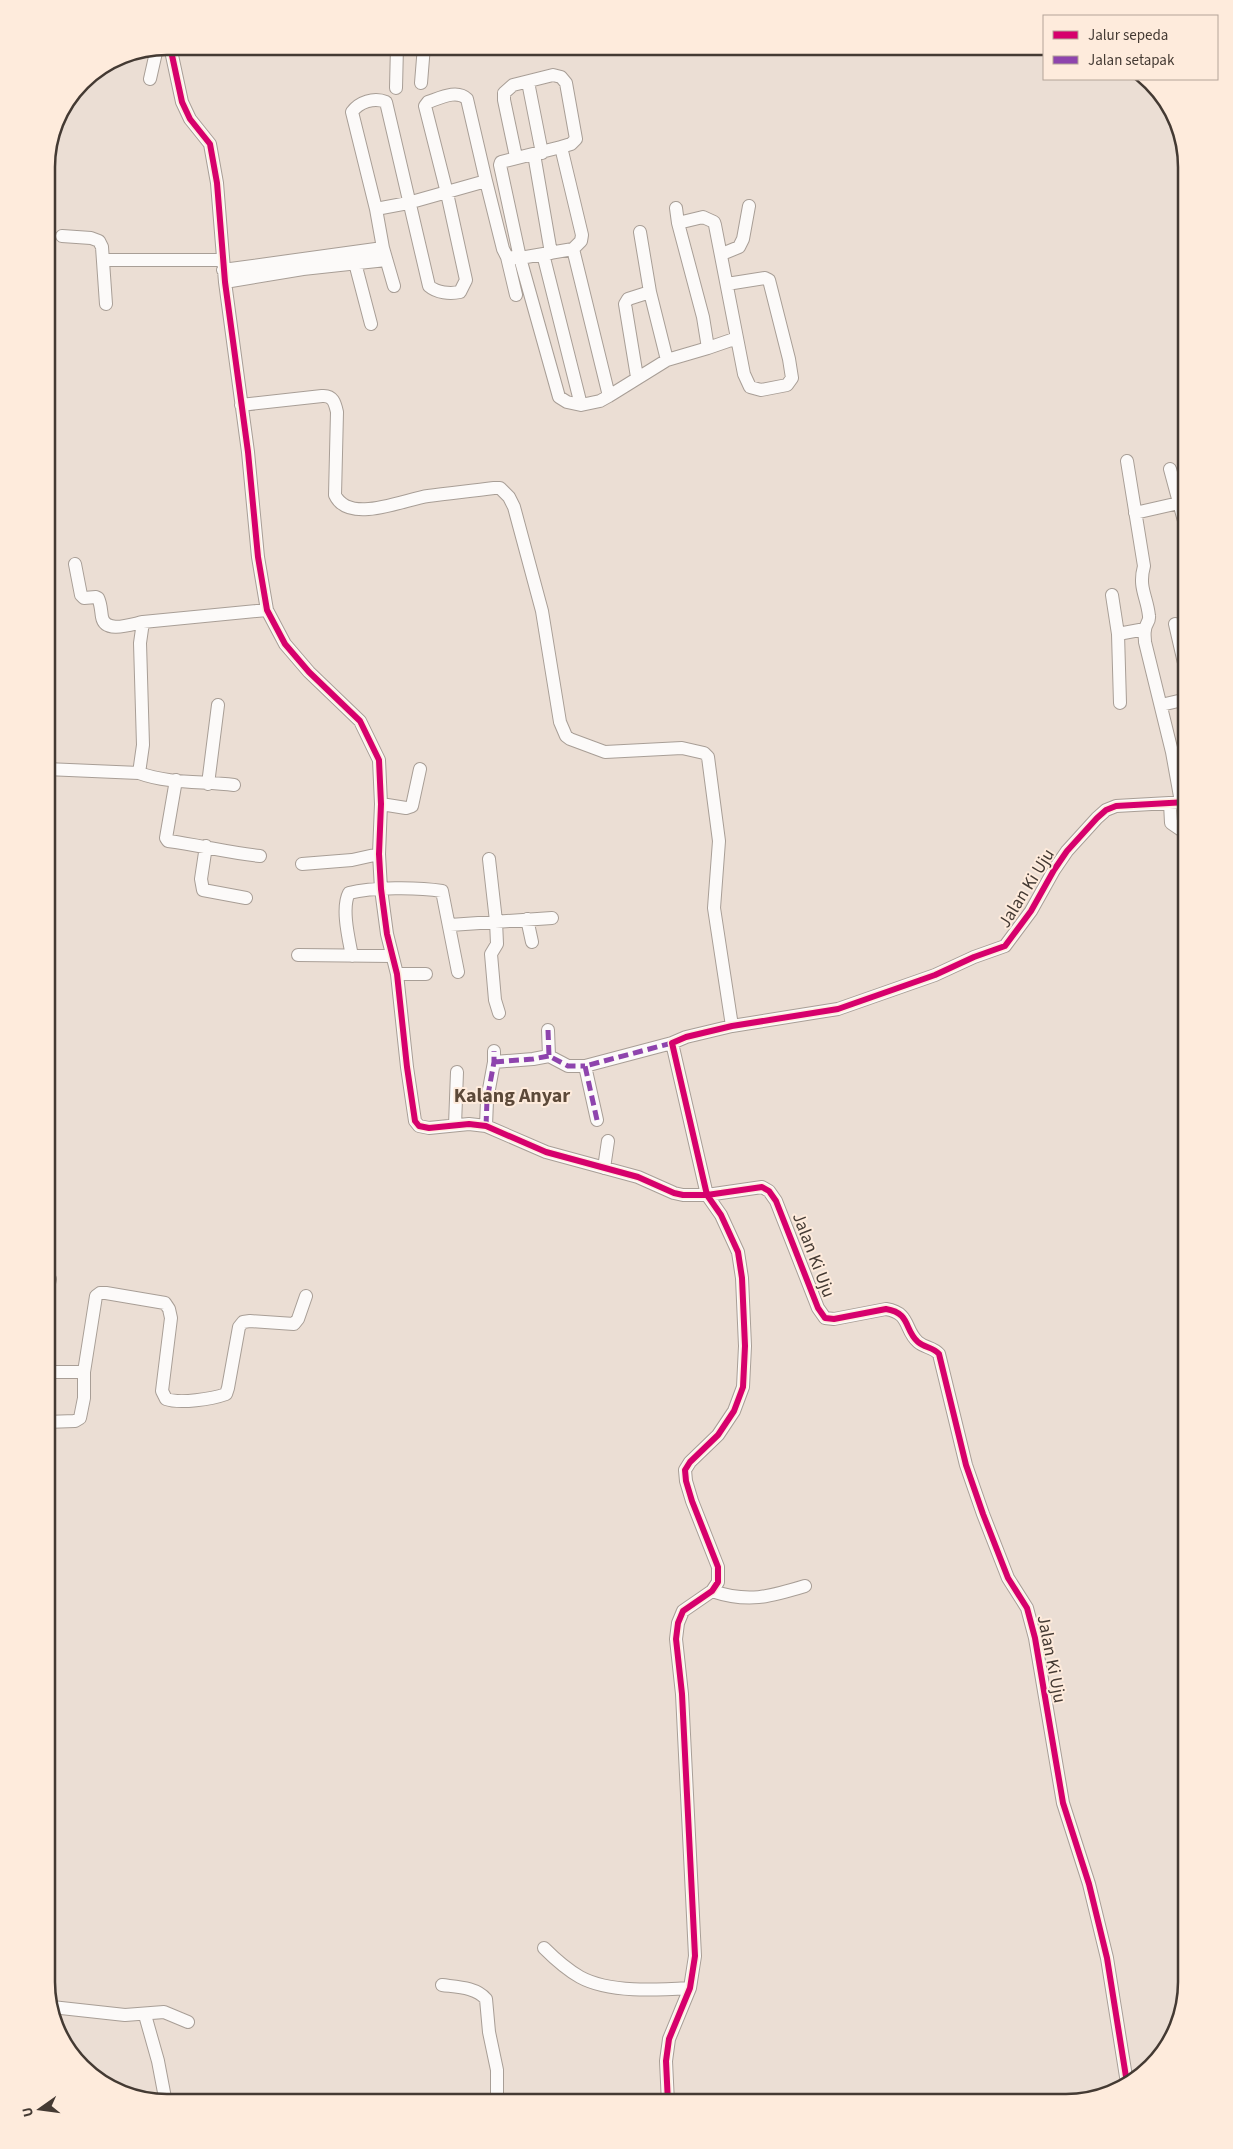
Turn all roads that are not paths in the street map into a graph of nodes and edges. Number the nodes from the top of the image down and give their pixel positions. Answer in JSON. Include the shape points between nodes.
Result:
{"nodes":[{"id":1,"x":172,"y":55,"type":"edge"},
{"id":2,"x":397,"y":55,"type":"edge"},
{"id":3,"x":423,"y":55,"type":"edge"},
{"id":4,"x":155,"y":56,"type":"edge"},
{"id":5,"x":150,"y":79,"type":"dead end"},
{"id":6,"x":528,"y":82,"type":"junction"},
{"id":7,"x":421,"y":83,"type":"dead end"},
{"id":8,"x":396,"y":88,"type":"dead end"},
{"id":9,"x":561,"y":147,"type":"junction"},
{"id":10,"x":538,"y":154,"type":"junction"},
{"id":11,"x":516,"y":157,"type":"junction"},
{"id":12,"x":486,"y":181,"type":"junction"},
{"id":13,"x":447,"y":193,"type":"junction"},
{"id":14,"x":408,"y":203,"type":"junction"},
{"id":15,"x":749,"y":206,"type":"dead end"},
{"id":16,"x":676,"y":208,"type":"dead end"},
{"id":17,"x":376,"y":210,"type":"junction"},
{"id":18,"x":678,"y":223,"type":"junction"},
{"id":19,"x":640,"y":232,"type":"dead end"},
{"id":20,"x":62,"y":236,"type":"dead end"},
{"id":21,"x":573,"y":249,"type":"junction"},
{"id":22,"x":385,"y":254,"type":"junction"},
{"id":23,"x":547,"y":254,"type":"junction"},
{"id":24,"x":722,"y":254,"type":"junction"},
{"id":25,"x":507,"y":257,"type":"junction"},
{"id":26,"x":520,"y":258,"type":"junction"},
{"id":27,"x":103,"y":260,"type":"junction"},
{"id":28,"x":355,"y":262,"type":"junction"},
{"id":29,"x":223,"y":270,"type":"junction"},
{"id":30,"x":727,"y":284,"type":"junction"},
{"id":31,"x":394,"y":286,"type":"dead end"},
{"id":32,"x":650,"y":292,"type":"junction"},
{"id":33,"x":516,"y":295,"type":"dead end"},
{"id":34,"x":106,"y":304,"type":"dead end"},
{"id":35,"x":370,"y":324,"type":"dead end"},
{"id":36,"x":737,"y":338,"type":"junction"},
{"id":37,"x":708,"y":348,"type":"junction"},
{"id":38,"x":667,"y":360,"type":"junction"},
{"id":39,"x":637,"y":377,"type":"junction"},
{"id":40,"x":609,"y":396,"type":"junction"},
{"id":41,"x":241,"y":405,"type":"junction"},
{"id":42,"x":581,"y":405,"type":"junction"},
{"id":43,"x":1127,"y":461,"type":"dead end"},
{"id":44,"x":1170,"y":469,"type":"dead end"},
{"id":45,"x":1178,"y":499,"type":"edge"},
{"id":46,"x":1178,"y":503,"type":"edge"},
{"id":47,"x":1135,"y":513,"type":"junction"},
{"id":48,"x":75,"y":564,"type":"dead end"},
{"id":49,"x":1112,"y":595,"type":"dead end"},
{"id":50,"x":267,"y":610,"type":"junction"},
{"id":51,"x":144,"y":622,"type":"junction"},
{"id":52,"x":1175,"y":624,"type":"dead end"},
{"id":53,"x":1144,"y":629,"type":"junction"},
{"id":54,"x":1118,"y":634,"type":"junction"},
{"id":55,"x":1178,"y":637,"type":"edge"},
{"id":56,"x":1178,"y":701,"type":"edge"},
{"id":57,"x":1120,"y":704,"type":"dead end"},
{"id":58,"x":1161,"y":704,"type":"junction"},
{"id":59,"x":218,"y":705,"type":"dead end"},
{"id":60,"x":55,"y":768,"type":"edge"},
{"id":61,"x":420,"y":769,"type":"dead end"},
{"id":62,"x":139,"y":773,"type":"junction"},
{"id":63,"x":176,"y":780,"type":"junction"},
{"id":64,"x":208,"y":784,"type":"junction"},
{"id":65,"x":234,"y":785,"type":"dead end"},
{"id":66,"x":1178,"y":795,"type":"edge"},
{"id":67,"x":1178,"y":802,"type":"edge"},
{"id":68,"x":381,"y":804,"type":"junction"},
{"id":69,"x":1178,"y":805,"type":"edge"},
{"id":70,"x":1178,"y":828,"type":"edge"},
{"id":71,"x":206,"y":846,"type":"junction"},
{"id":72,"x":379,"y":854,"type":"junction"},
{"id":73,"x":260,"y":856,"type":"dead end"},
{"id":74,"x":489,"y":859,"type":"dead end"},
{"id":75,"x":302,"y":864,"type":"dead end"},
{"id":76,"x":381,"y":889,"type":"junction"},
{"id":77,"x":246,"y":898,"type":"dead end"},
{"id":78,"x":552,"y":918,"type":"dead end"},
{"id":79,"x":527,"y":919,"type":"junction"},
{"id":80,"x":496,"y":921,"type":"junction"},
{"id":81,"x":450,"y":924,"type":"junction"},
{"id":82,"x":532,"y":942,"type":"dead end"},
{"id":83,"x":298,"y":955,"type":"dead end"},
{"id":84,"x":352,"y":956,"type":"junction"},
{"id":85,"x":392,"y":956,"type":"junction"},
{"id":86,"x":458,"y":972,"type":"dead end"},
{"id":87,"x":397,"y":974,"type":"junction"},
{"id":88,"x":426,"y":974,"type":"dead end"},
{"id":89,"x":499,"y":1013,"type":"dead end"},
{"id":90,"x":732,"y":1026,"type":"junction"},
{"id":91,"x":548,"y":1030,"type":"dead end"},
{"id":92,"x":672,"y":1043,"type":"junction"},
{"id":93,"x":548,"y":1056,"type":"junction"},
{"id":94,"x":584,"y":1066,"type":"junction"},
{"id":95,"x":457,"y":1072,"type":"dead end"},
{"id":96,"x":597,"y":1120,"type":"dead end"},
{"id":97,"x":455,"y":1125,"type":"junction"},
{"id":98,"x":486,"y":1126,"type":"junction"},
{"id":99,"x":608,"y":1141,"type":"dead end"},
{"id":100,"x":604,"y":1168,"type":"junction"},
{"id":101,"x":707,"y":1195,"type":"junction"},
{"id":102,"x":306,"y":1296,"type":"dead end"},
{"id":103,"x":55,"y":1372,"type":"edge"},
{"id":104,"x":84,"y":1372,"type":"junction"},
{"id":105,"x":55,"y":1422,"type":"edge"},
{"id":106,"x":804,"y":1586,"type":"dead end"},
{"id":107,"x":712,"y":1591,"type":"junction"},
{"id":108,"x":544,"y":1948,"type":"dead end"},
{"id":109,"x":442,"y":1985,"type":"dead end"},
{"id":110,"x":690,"y":1988,"type":"junction"},
{"id":111,"x":58,"y":2008,"type":"edge"},
{"id":112,"x":145,"y":2015,"type":"junction"},
{"id":113,"x":188,"y":2022,"type":"dead end"},
{"id":114,"x":1126,"y":2076,"type":"edge"},
{"id":115,"x":164,"y":2094,"type":"edge"},
{"id":116,"x":497,"y":2094,"type":"edge"},
{"id":117,"x":668,"y":2094,"type":"edge"}],
"edges":[{"from":1,"to":29,"type":"street","via":[[182,102],[190,119],[210,144],[217,183]]},
{"from":2,"to":8,"type":"street"},
{"from":3,"to":7,"type":"street"},
{"from":4,"to":5,"type":"street"},
{"from":6,"to":9,"type":"street","via":[[553,75],[566,83],[576,139]]},
{"from":6,"to":10,"type":"street"},
{"from":6,"to":11,"type":"street","via":[[513,85],[504,92]]},
{"from":9,"to":10,"type":"street"},
{"from":9,"to":21,"type":"street","via":[[582,235]]},
{"from":10,"to":11,"type":"street"},
{"from":10,"to":23,"type":"street"},
{"from":11,"to":26,"type":"street","via":[[500,165]]},
{"from":12,"to":13,"type":"street"},
{"from":12,"to":13,"type":"street","via":[[470,105],[463,95],[454,94],[428,102],[425,106]]},
{"from":12,"to":25,"type":"street"},
{"from":13,"to":14,"type":"street"},
{"from":13,"to":14,"type":"street","via":[[466,280],[460,292],[453,294],[429,286]]},
{"from":14,"to":17,"type":"street"},
{"from":14,"to":17,"type":"street","via":[[386,102],[368,101],[352,112]]},
{"from":15,"to":24,"type":"street","via":[[739,247]]},
{"from":16,"to":18,"type":"street"},
{"from":17,"to":22,"type":"street"},
{"from":18,"to":24,"type":"street","via":[[703,217],[714,222]]},
{"from":18,"to":37,"type":"street"},
{"from":19,"to":32,"type":"street"},
{"from":20,"to":27,"type":"street","via":[[99,241]]},
{"from":21,"to":23,"type":"street"},
{"from":21,"to":40,"type":"street"},
{"from":22,"to":28,"type":"street"},
{"from":22,"to":29,"type":"street"},
{"from":22,"to":31,"type":"street"},
{"from":23,"to":26,"type":"street"},
{"from":23,"to":42,"type":"street"},
{"from":24,"to":30,"type":"street"},
{"from":25,"to":26,"type":"street"},
{"from":25,"to":33,"type":"street"},
{"from":26,"to":42,"type":"street","via":[[559,397]]},
{"from":27,"to":29,"type":"street"},
{"from":27,"to":34,"type":"street"},
{"from":28,"to":29,"type":"street"},
{"from":28,"to":35,"type":"street"},
{"from":29,"to":41,"type":"street"},
{"from":30,"to":36,"type":"street"},
{"from":30,"to":36,"type":"street","via":[[769,280],[789,360],[792,378],[787,385],[761,390],[750,387]]},
{"from":32,"to":38,"type":"street"},
{"from":32,"to":39,"type":"street","via":[[628,299],[625,304]]},
{"from":36,"to":37,"type":"street"},
{"from":37,"to":38,"type":"street"},
{"from":38,"to":39,"type":"street"},
{"from":39,"to":40,"type":"street"},
{"from":40,"to":42,"type":"street"},
{"from":41,"to":50,"type":"street"},
{"from":41,"to":90,"type":"street","via":[[330,397],[337,412],[335,495],[344,506],[373,509],[426,496],[494,488],[500,488],[509,497],[539,595],[560,722],[566,736],[610,753],[682,748],[708,757],[719,841],[714,908]]},
{"from":43,"to":47,"type":"street"},
{"from":44,"to":45,"type":"street"},
{"from":46,"to":47,"type":"street"},
{"from":47,"to":53,"type":"street","via":[[1144,566],[1140,577],[1142,592],[1149,617]]},
{"from":48,"to":51,"type":"street","via":[[81,595],[98,598],[106,625]]},
{"from":49,"to":54,"type":"street"},
{"from":50,"to":51,"type":"street"},
{"from":50,"to":68,"type":"street","via":[[285,644],[360,721],[379,760]]},
{"from":51,"to":62,"type":"street","via":[[140,642],[143,745]]},
{"from":52,"to":55,"type":"street"},
{"from":53,"to":54,"type":"street"},
{"from":53,"to":58,"type":"street"},
{"from":54,"to":57,"type":"street"},
{"from":56,"to":58,"type":"street"},
{"from":58,"to":66,"type":"street"},
{"from":59,"to":64,"type":"street"},
{"from":60,"to":62,"type":"street"},
{"from":61,"to":68,"type":"street","via":[[412,806]]},
{"from":62,"to":63,"type":"street"},
{"from":63,"to":64,"type":"street"},
{"from":63,"to":71,"type":"street","via":[[166,839]]},
{"from":64,"to":65,"type":"street"},
{"from":67,"to":90,"type":"street","name":"Jalan Ki Uju","via":[[1116,806],[1106,810],[1067,851],[1032,911],[1006,946],[936,975],[838,1009]]},
{"from":68,"to":72,"type":"street"},
{"from":69,"to":70,"type":"street","via":[[1171,823]]},
{"from":71,"to":73,"type":"street"},
{"from":71,"to":77,"type":"street","via":[[201,879],[203,890]]},
{"from":72,"to":75,"type":"street"},
{"from":72,"to":76,"type":"street"},
{"from":74,"to":80,"type":"street"},
{"from":76,"to":81,"type":"street","via":[[442,890]]},
{"from":76,"to":84,"type":"street","via":[[360,890],[347,895]]},
{"from":76,"to":85,"type":"street"},
{"from":78,"to":79,"type":"street"},
{"from":79,"to":80,"type":"street"},
{"from":79,"to":82,"type":"street"},
{"from":80,"to":81,"type":"street"},
{"from":80,"to":89,"type":"street","via":[[497,944],[491,954]]},
{"from":81,"to":86,"type":"street"},
{"from":83,"to":84,"type":"street"},
{"from":84,"to":85,"type":"street"},
{"from":85,"to":87,"type":"street"},
{"from":87,"to":88,"type":"street"},
{"from":87,"to":97,"type":"street","via":[[415,1121],[419,1126],[429,1128]]},
{"from":90,"to":92,"type":"street","name":"Jalan Ki Uju"},
{"from":91,"to":93,"type":"street"},
{"from":92,"to":94,"type":"street","name":"Jalan Ki Uju"},
{"from":92,"to":101,"type":"street"},
{"from":93,"to":94,"type":"street","via":[[568,1066]]},
{"from":93,"to":98,"type":"street","via":[[532,1059],[494,1056]]},
{"from":94,"to":96,"type":"street"},
{"from":95,"to":97,"type":"street"},
{"from":97,"to":98,"type":"street"},
{"from":98,"to":100,"type":"street","via":[[546,1152]]},
{"from":99,"to":100,"type":"street"},
{"from":100,"to":101,"type":"street","via":[[674,1194]]},
{"from":101,"to":107,"type":"street","via":[[722,1215],[738,1252],[745,1346],[743,1387],[734,1411],[718,1435],[685,1470],[692,1501],[718,1567],[718,1582]]},
{"from":101,"to":114,"type":"street","name":"Jalan Ki Uju","via":[[762,1187],[769,1191],[825,1318],[893,1310],[904,1317],[917,1341],[940,1354],[966,1465],[1008,1578],[1027,1608],[1035,1638],[1063,1803],[1107,1958]]},
{"from":102,"to":104,"type":"street","via":[[294,1324],[250,1321],[239,1326],[226,1394],[173,1402],[162,1392],[171,1318],[169,1308],[165,1303],[100,1293],[96,1296]]},
{"from":103,"to":104,"type":"street"},
{"from":104,"to":105,"type":"street","via":[[80,1418]]},
{"from":106,"to":107,"type":"street","via":[[767,1598],[725,1596]]},
{"from":107,"to":110,"type":"street","via":[[683,1611],[676,1639],[682,1694],[695,1956]]},
{"from":108,"to":110,"type":"street","via":[[570,1971],[593,1982],[633,1990]]},
{"from":109,"to":116,"type":"street","via":[[468,1989],[486,1999],[497,2070]]},
{"from":110,"to":117,"type":"street","via":[[670,2039],[666,2061]]},
{"from":111,"to":112,"type":"street"},
{"from":112,"to":113,"type":"street","via":[[164,2012]]},
{"from":112,"to":115,"type":"street"}]}
